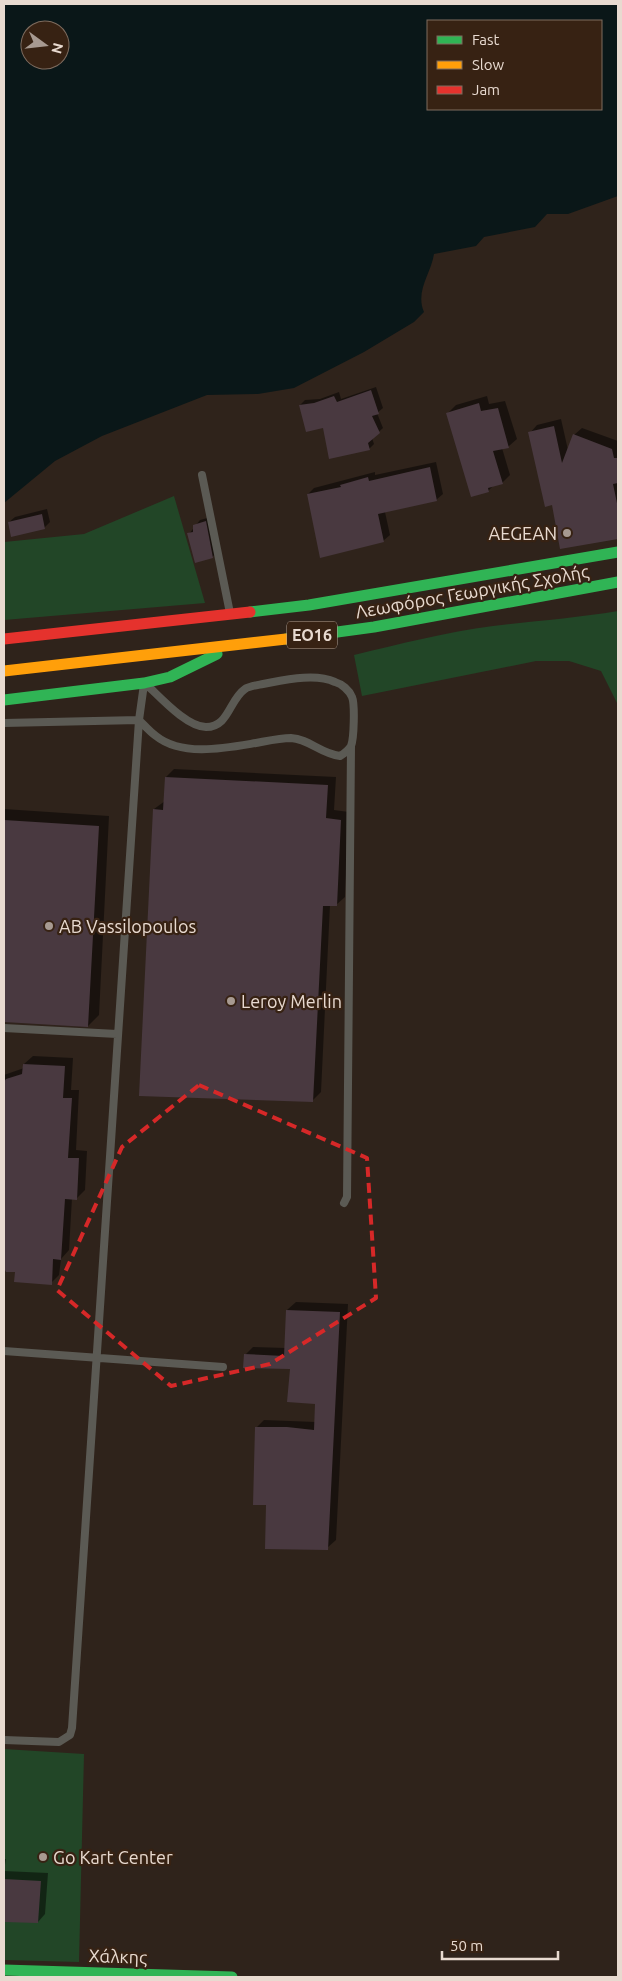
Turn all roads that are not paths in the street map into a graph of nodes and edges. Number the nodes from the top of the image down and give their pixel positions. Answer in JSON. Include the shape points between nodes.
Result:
{"nodes":[{"id":1,"x":202,"y":475,"type":"dead end"},
{"id":2,"x":618,"y":552,"type":"edge"},
{"id":3,"x":618,"y":582,"type":"edge"},
{"id":4,"x":230,"y":615,"type":"junction"},
{"id":5,"x":4,"y":639,"type":"edge"},
{"id":6,"x":241,"y":645,"type":"junction"},
{"id":7,"x":4,"y":671,"type":"edge"},
{"id":8,"x":144,"y":683,"type":"junction"},
{"id":9,"x":4,"y":700,"type":"edge"},
{"id":10,"x":139,"y":720,"type":"junction"},
{"id":11,"x":4,"y":723,"type":"edge"},
{"id":12,"x":351,"y":747,"type":"junction"},
{"id":13,"x":4,"y":1028,"type":"edge"},
{"id":14,"x":117,"y":1034,"type":"junction"},
{"id":15,"x":344,"y":1203,"type":"dead end"},
{"id":16,"x":4,"y":1352,"type":"edge"},
{"id":17,"x":96,"y":1358,"type":"junction"},
{"id":18,"x":223,"y":1367,"type":"dead end"},
{"id":19,"x":4,"y":1740,"type":"edge"},
{"id":20,"x":4,"y":1970,"type":"edge"},
{"id":21,"x":232,"y":1977,"type":"edge"}],
"edges":[{"from":1,"to":4,"type":"lane"},
{"from":2,"to":4,"type":"main road","name":"Λεωφόρος Γεωργικής Σχολής","number":"ΕΟ16","via":[[383,594]]},
{"from":3,"to":6,"type":"main road","name":"Λεωφόρος Γεωργικής Σχολής","number":"ΕΟ16","via":[[374,627]]},
{"from":4,"to":5,"type":"main road","name":"Λεωφόρος Γεωργικής Σχολής","number":"ΕΟ16"},
{"from":6,"to":7,"type":"main road","name":"Λεωφόρος Γεωργικής Σχολής","number":"ΕΟ16"},
{"from":6,"to":8,"type":"main road","via":[[170,677]]},
{"from":8,"to":9,"type":"main road"},
{"from":8,"to":10,"type":"lane"},
{"from":8,"to":12,"type":"lane","via":[[195,726],[207,728],[218,725],[225,718],[245,689],[317,678],[332,680],[347,689],[352,698]]},
{"from":10,"to":11,"type":"lane"},
{"from":10,"to":12,"type":"lane","via":[[157,737],[189,747],[225,748],[289,738],[305,740],[331,755],[340,756]]},
{"from":10,"to":14,"type":"lane"},
{"from":12,"to":15,"type":"lane","via":[[347,1196]]},
{"from":13,"to":14,"type":"lane"},
{"from":14,"to":17,"type":"lane"},
{"from":16,"to":17,"type":"lane"},
{"from":17,"to":18,"type":"lane"},
{"from":17,"to":19,"type":"lane","via":[[72,1728],[70,1735],[59,1742]]},
{"from":20,"to":21,"type":"main road","name":"Χάλκης"}]}
